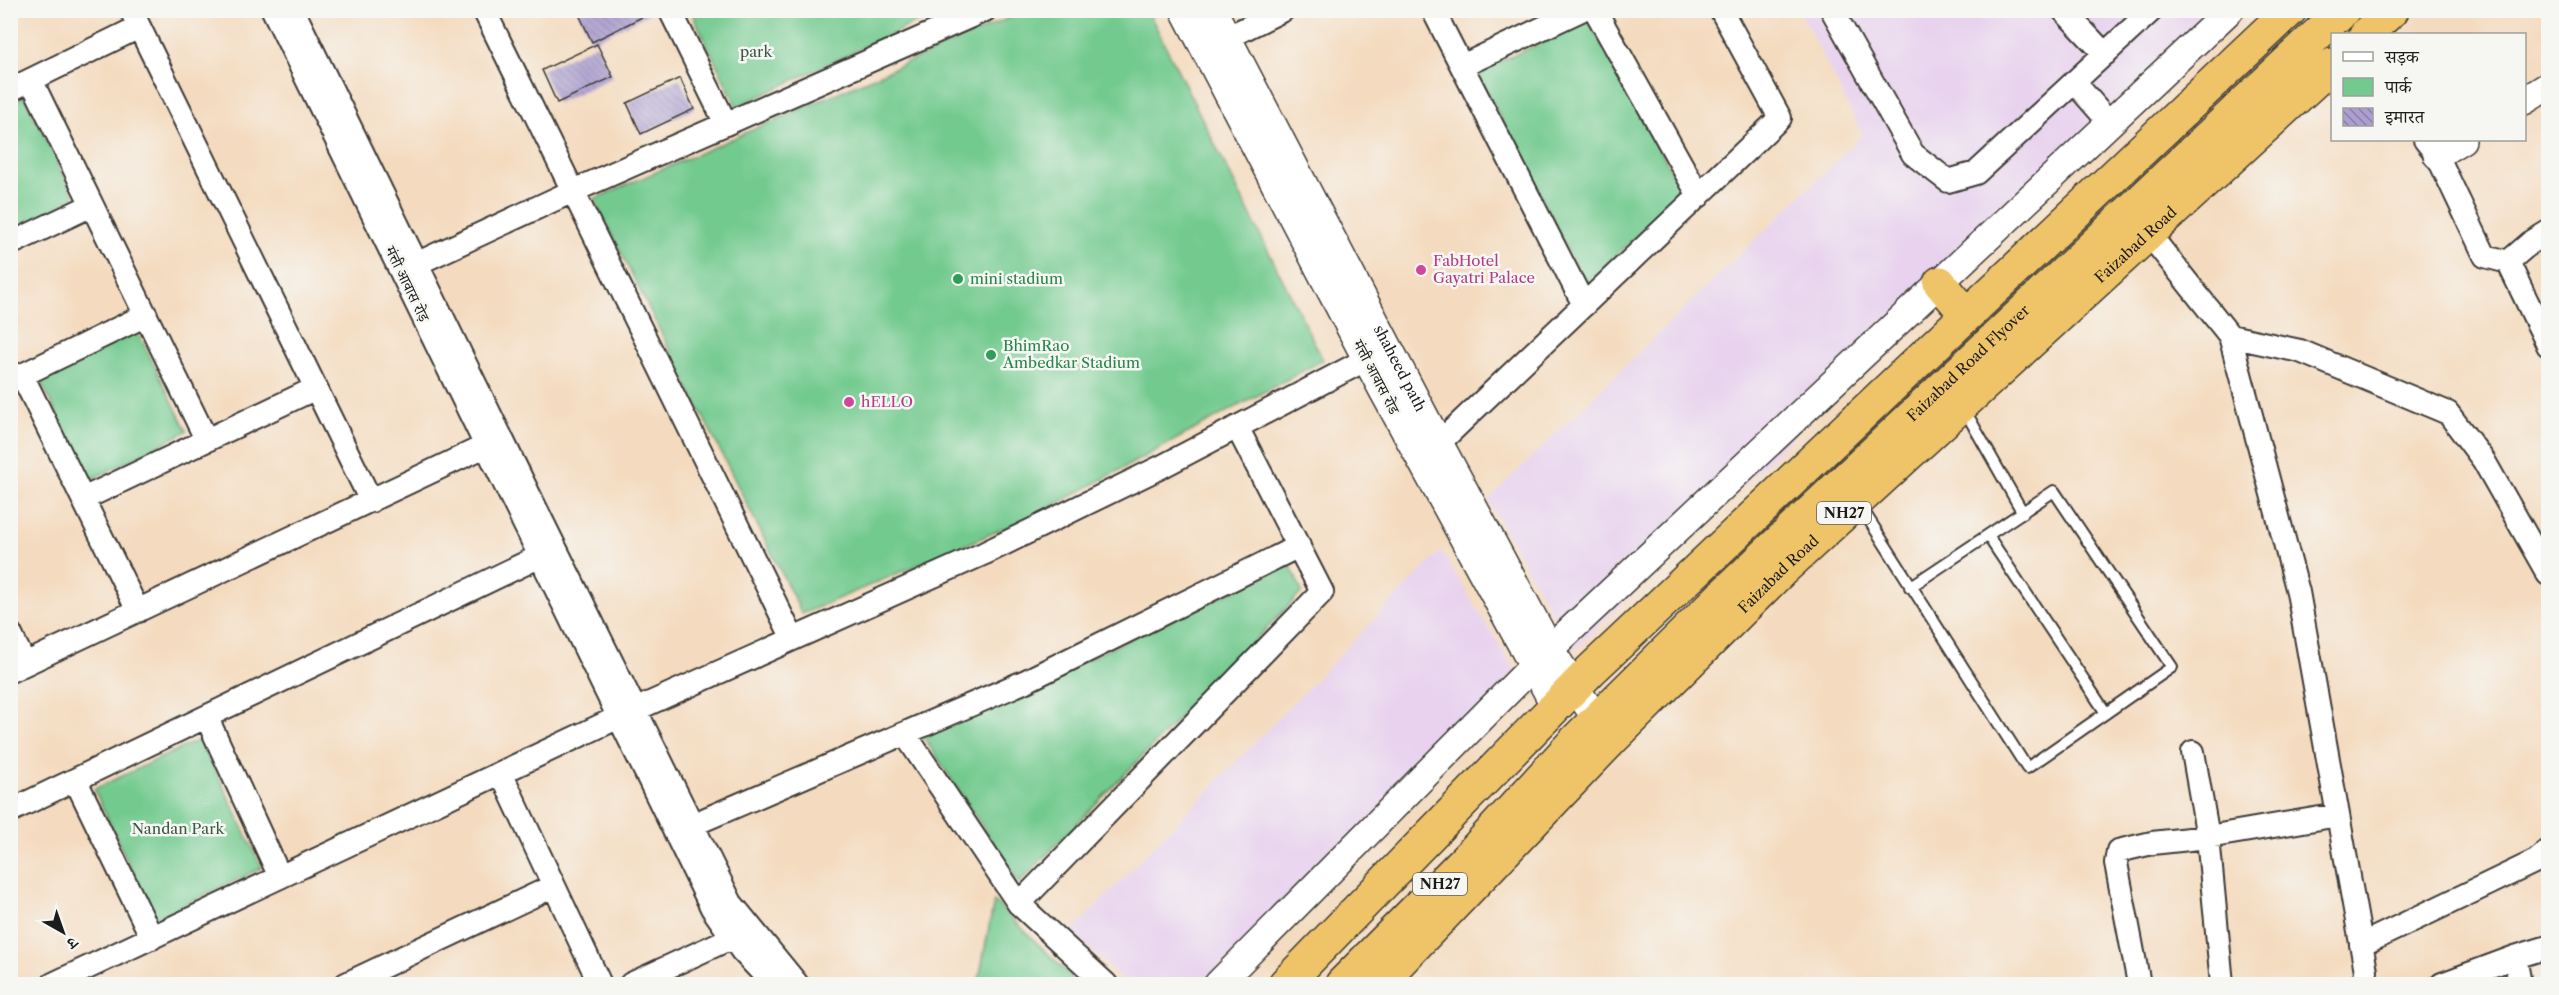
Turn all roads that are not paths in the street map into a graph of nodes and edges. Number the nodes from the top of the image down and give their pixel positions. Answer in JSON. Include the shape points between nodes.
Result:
{"nodes":[{"id":1,"x":273,"y":10,"type":"edge"},
{"id":2,"x":293,"y":10,"type":"edge"},
{"id":3,"x":484,"y":10,"type":"edge"},
{"id":4,"x":670,"y":10,"type":"edge"},
{"id":5,"x":1184,"y":10,"type":"edge"},
{"id":6,"x":1213,"y":10,"type":"edge"},
{"id":7,"x":1282,"y":10,"type":"edge"},
{"id":8,"x":1433,"y":10,"type":"edge"},
{"id":9,"x":1581,"y":10,"type":"edge"},
{"id":10,"x":1595,"y":10,"type":"edge"},
{"id":11,"x":1721,"y":10,"type":"edge"},
{"id":12,"x":2063,"y":10,"type":"edge"},
{"id":13,"x":2152,"y":10,"type":"edge"},
{"id":14,"x":2230,"y":10,"type":"edge"},
{"id":15,"x":2290,"y":10,"type":"edge"},
{"id":16,"x":2343,"y":10,"type":"edge"},
{"id":17,"x":2392,"y":10,"type":"edge"},
{"id":18,"x":984,"y":11,"type":"edge"},
{"id":19,"x":1842,"y":14,"type":"edge"},
{"id":20,"x":135,"y":19,"type":"edge"},
{"id":21,"x":2367,"y":33,"type":"edge"},
{"id":22,"x":1226,"y":38,"type":"junction"},
{"id":23,"x":2105,"y":54,"type":"junction"},
{"id":24,"x":1462,"y":66,"type":"junction"},
{"id":25,"x":2331,"y":66,"type":"edge"},
{"id":26,"x":31,"y":80,"type":"junction"},
{"id":27,"x":2074,"y":82,"type":"junction"},
{"id":28,"x":2548,"y":86,"type":"edge"},
{"id":29,"x":10,"y":90,"type":"edge"},
{"id":30,"x":2526,"y":99,"type":"edge"},
{"id":31,"x":2110,"y":123,"type":"junction"},
{"id":32,"x":726,"y":124,"type":"junction"},
{"id":33,"x":2458,"y":141,"type":"edge"},
{"id":34,"x":2431,"y":147,"type":"edge"},
{"id":35,"x":573,"y":191,"type":"junction"},
{"id":36,"x":1699,"y":196,"type":"junction"},
{"id":37,"x":92,"y":205,"type":"junction"},
{"id":38,"x":2548,"y":232,"type":"edge"},
{"id":39,"x":1314,"y":233,"type":"junction"},
{"id":40,"x":2149,"y":234,"type":"junction"},
{"id":41,"x":10,"y":244,"type":"edge"},
{"id":42,"x":2508,"y":261,"type":"junction"},
{"id":43,"x":416,"y":264,"type":"junction"},
{"id":44,"x":1940,"y":283,"type":"junction"},
{"id":45,"x":1584,"y":305,"type":"junction"},
{"id":46,"x":1966,"y":314,"type":"junction"},
{"id":47,"x":146,"y":315,"type":"junction"},
{"id":48,"x":2230,"y":336,"type":"junction"},
{"id":49,"x":2548,"y":345,"type":"edge"},
{"id":50,"x":1366,"y":359,"type":"junction"},
{"id":51,"x":16,"y":378,"type":"edge"},
{"id":52,"x":316,"y":388,"type":"junction"},
{"id":53,"x":1962,"y":406,"type":"junction"},
{"id":54,"x":1237,"y":427,"type":"junction"},
{"id":55,"x":206,"y":439,"type":"junction"},
{"id":56,"x":494,"y":442,"type":"junction"},
{"id":57,"x":1439,"y":443,"type":"junction"},
{"id":58,"x":83,"y":499,"type":"junction"},
{"id":59,"x":371,"y":501,"type":"junction"},
{"id":60,"x":1857,"y":501,"type":"junction"},
{"id":61,"x":2023,"y":513,"type":"junction"},
{"id":62,"x":1988,"y":536,"type":"junction"},
{"id":63,"x":1299,"y":546,"type":"junction"},
{"id":64,"x":548,"y":553,"type":"junction"},
{"id":65,"x":2548,"y":574,"type":"edge"},
{"id":66,"x":1910,"y":587,"type":"junction"},
{"id":67,"x":138,"y":611,"type":"junction"},
{"id":68,"x":10,"y":633,"type":"edge"},
{"id":69,"x":793,"y":639,"type":"junction"},
{"id":70,"x":1542,"y":658,"type":"junction"},
{"id":71,"x":18,"y":668,"type":"edge"},
{"id":72,"x":1566,"y":697,"type":"junction"},
{"id":73,"x":627,"y":713,"type":"junction"},
{"id":74,"x":2106,"y":713,"type":"junction"},
{"id":75,"x":207,"y":718,"type":"junction"},
{"id":76,"x":1587,"y":730,"type":"junction"},
{"id":77,"x":905,"y":734,"type":"junction"},
{"id":78,"x":2193,"y":752,"type":"dead end"},
{"id":79,"x":501,"y":773,"type":"junction"},
{"id":80,"x":76,"y":781,"type":"junction"},
{"id":81,"x":10,"y":811,"type":"edge"},
{"id":82,"x":2338,"y":815,"type":"junction"},
{"id":83,"x":683,"y":829,"type":"junction"},
{"id":84,"x":2208,"y":837,"type":"junction"},
{"id":85,"x":2548,"y":850,"type":"edge"},
{"id":86,"x":280,"y":877,"type":"junction"},
{"id":87,"x":554,"y":886,"type":"junction"},
{"id":88,"x":1019,"y":904,"type":"junction"},
{"id":89,"x":741,"y":933,"type":"junction"},
{"id":90,"x":152,"y":938,"type":"junction"},
{"id":91,"x":2361,"y":945,"type":"junction"},
{"id":92,"x":2548,"y":947,"type":"edge"},
{"id":93,"x":2515,"y":957,"type":"junction"},
{"id":94,"x":2453,"y":982,"type":"edge"},
{"id":95,"x":53,"y":984,"type":"edge"},
{"id":96,"x":346,"y":984,"type":"edge"},
{"id":97,"x":600,"y":984,"type":"edge"},
{"id":98,"x":631,"y":984,"type":"edge"},
{"id":99,"x":773,"y":984,"type":"edge"},
{"id":100,"x":797,"y":984,"type":"edge"},
{"id":101,"x":1106,"y":984,"type":"edge"},
{"id":102,"x":1218,"y":984,"type":"edge"},
{"id":103,"x":1285,"y":984,"type":"edge"},
{"id":104,"x":1342,"y":984,"type":"edge"},
{"id":105,"x":1378,"y":984,"type":"edge"},
{"id":106,"x":2139,"y":984,"type":"edge"},
{"id":107,"x":2222,"y":984,"type":"edge"},
{"id":108,"x":2364,"y":984,"type":"edge"},
{"id":109,"x":2520,"y":984,"type":"edge"}],
"edges":[{"from":1,"to":56,"type":"street","name":"मंत्ती आवास रोड़"},
{"from":2,"to":43,"type":"street"},
{"from":3,"to":35,"type":"street"},
{"from":4,"to":32,"type":"street"},
{"from":5,"to":39,"type":"street","name":"मंत्ती आवास रोड"},
{"from":6,"to":22,"type":"street","name":"shaheed path"},
{"from":7,"to":22,"type":"street"},
{"from":8,"to":24,"type":"street"},
{"from":9,"to":24,"type":"street"},
{"from":10,"to":36,"type":"street"},
{"from":11,"to":36,"type":"street","via":[[1780,118]]},
{"from":12,"to":23,"type":"street"},
{"from":13,"to":23,"type":"street"},
{"from":14,"to":31,"type":"street"},
{"from":15,"to":46,"type":"highway"},
{"from":16,"to":76,"type":"highway","name":"Faizabad Road Flyover","via":[[1726,592]]},
{"from":17,"to":21,"type":"highway"},
{"from":18,"to":32,"type":"street"},
{"from":19,"to":27,"type":"street","via":[[1913,154],[1948,181],[1976,173]]},
{"from":20,"to":26,"type":"street"},
{"from":20,"to":52,"type":"street"},
{"from":22,"to":39,"type":"street","name":"shaheed path"},
{"from":23,"to":27,"type":"street"},
{"from":24,"to":45,"type":"street"},
{"from":25,"to":40,"type":"highway","name":"Faizabad Road","number":"NH27"},
{"from":26,"to":29,"type":"street"},
{"from":26,"to":37,"type":"street"},
{"from":27,"to":31,"type":"street"},
{"from":28,"to":30,"type":"street"},
{"from":31,"to":44,"type":"street"},
{"from":32,"to":35,"type":"street"},
{"from":33,"to":34,"type":"street"},
{"from":34,"to":42,"type":"street","via":[[2485,256]]},
{"from":35,"to":43,"type":"street"},
{"from":35,"to":69,"type":"street"},
{"from":36,"to":45,"type":"street"},
{"from":37,"to":41,"type":"street"},
{"from":37,"to":47,"type":"street"},
{"from":38,"to":42,"type":"street"},
{"from":39,"to":50,"type":"street","name":"मंत्ती आवास रोड"},
{"from":39,"to":57,"type":"street","name":"shaheed path"},
{"from":40,"to":48,"type":"street"},
{"from":40,"to":53,"type":"highway","name":"Faizabad Road","number":"NH27"},
{"from":42,"to":49,"type":"street"},
{"from":43,"to":56,"type":"street"},
{"from":44,"to":46,"type":"highway"},
{"from":44,"to":70,"type":"street"},
{"from":45,"to":57,"type":"street"},
{"from":46,"to":72,"type":"highway"},
{"from":47,"to":51,"type":"street"},
{"from":47,"to":55,"type":"street"},
{"from":48,"to":65,"type":"street","via":[[2300,351],[2448,413],[2484,461]]},
{"from":48,"to":82,"type":"street","via":[[2298,592]]},
{"from":50,"to":54,"type":"street"},
{"from":50,"to":70,"type":"street","name":"मंत्ती आवास रोड"},
{"from":51,"to":58,"type":"street"},
{"from":52,"to":55,"type":"street"},
{"from":52,"to":59,"type":"street"},
{"from":53,"to":60,"type":"highway","name":"Faizabad Road","number":"NH27"},
{"from":53,"to":61,"type":"lane"},
{"from":54,"to":63,"type":"street"},
{"from":54,"to":69,"type":"street","via":[[985,553]]},
{"from":55,"to":58,"type":"street"},
{"from":56,"to":59,"type":"street"},
{"from":56,"to":64,"type":"street","name":"मंत्ती आवास रोड़"},
{"from":57,"to":70,"type":"street","name":"shaheed path"},
{"from":58,"to":67,"type":"street"},
{"from":59,"to":67,"type":"street"},
{"from":60,"to":66,"type":"lane"},
{"from":60,"to":105,"type":"highway","name":"Faizabad Road","number":"NH27","via":[[1611,740]]},
{"from":61,"to":62,"type":"lane"},
{"from":61,"to":74,"type":"lane","via":[[2054,491],[2172,667]]},
{"from":62,"to":66,"type":"lane"},
{"from":62,"to":74,"type":"lane"},
{"from":63,"to":77,"type":"street","via":[[1026,681]]},
{"from":63,"to":88,"type":"street","via":[[1322,592]]},
{"from":64,"to":73,"type":"street","name":"मंत्ती आवास रोड़"},
{"from":64,"to":75,"type":"street"},
{"from":66,"to":74,"type":"lane","via":[[2027,768]]},
{"from":67,"to":71,"type":"street"},
{"from":68,"to":71,"type":"street"},
{"from":69,"to":73,"type":"street"},
{"from":70,"to":72,"type":"street","name":"मंत्ती आवास रोड"},
{"from":70,"to":102,"type":"street"},
{"from":72,"to":76,"type":"highway","name":"मंत्ती आवास रोड"},
{"from":72,"to":103,"type":"highway"},
{"from":73,"to":79,"type":"street"},
{"from":73,"to":83,"type":"street","name":"मंत्ती आवास रोड़"},
{"from":75,"to":80,"type":"street"},
{"from":75,"to":86,"type":"street"},
{"from":76,"to":104,"type":"highway","name":"Faizabad Road Flyover","number":"NH27"},
{"from":77,"to":83,"type":"street"},
{"from":77,"to":88,"type":"street"},
{"from":78,"to":84,"type":"street"},
{"from":79,"to":86,"type":"street"},
{"from":79,"to":87,"type":"street"},
{"from":80,"to":81,"type":"street"},
{"from":80,"to":90,"type":"street"},
{"from":82,"to":84,"type":"street"},
{"from":82,"to":91,"type":"street"},
{"from":83,"to":89,"type":"street","name":"मंत्ती आवास रोड़","via":[[731,903]]},
{"from":84,"to":106,"type":"street","via":[[2118,851],[2116,863]]},
{"from":84,"to":107,"type":"street"},
{"from":85,"to":91,"type":"street","via":[[2536,861]]},
{"from":86,"to":90,"type":"street"},
{"from":87,"to":96,"type":"street"},
{"from":87,"to":97,"type":"street"},
{"from":88,"to":101,"type":"street"},
{"from":89,"to":98,"type":"street"},
{"from":89,"to":99,"type":"street"},
{"from":89,"to":100,"type":"street"},
{"from":90,"to":95,"type":"street"},
{"from":91,"to":108,"type":"street"},
{"from":92,"to":93,"type":"street"},
{"from":93,"to":94,"type":"street"},
{"from":93,"to":109,"type":"street"}]}
